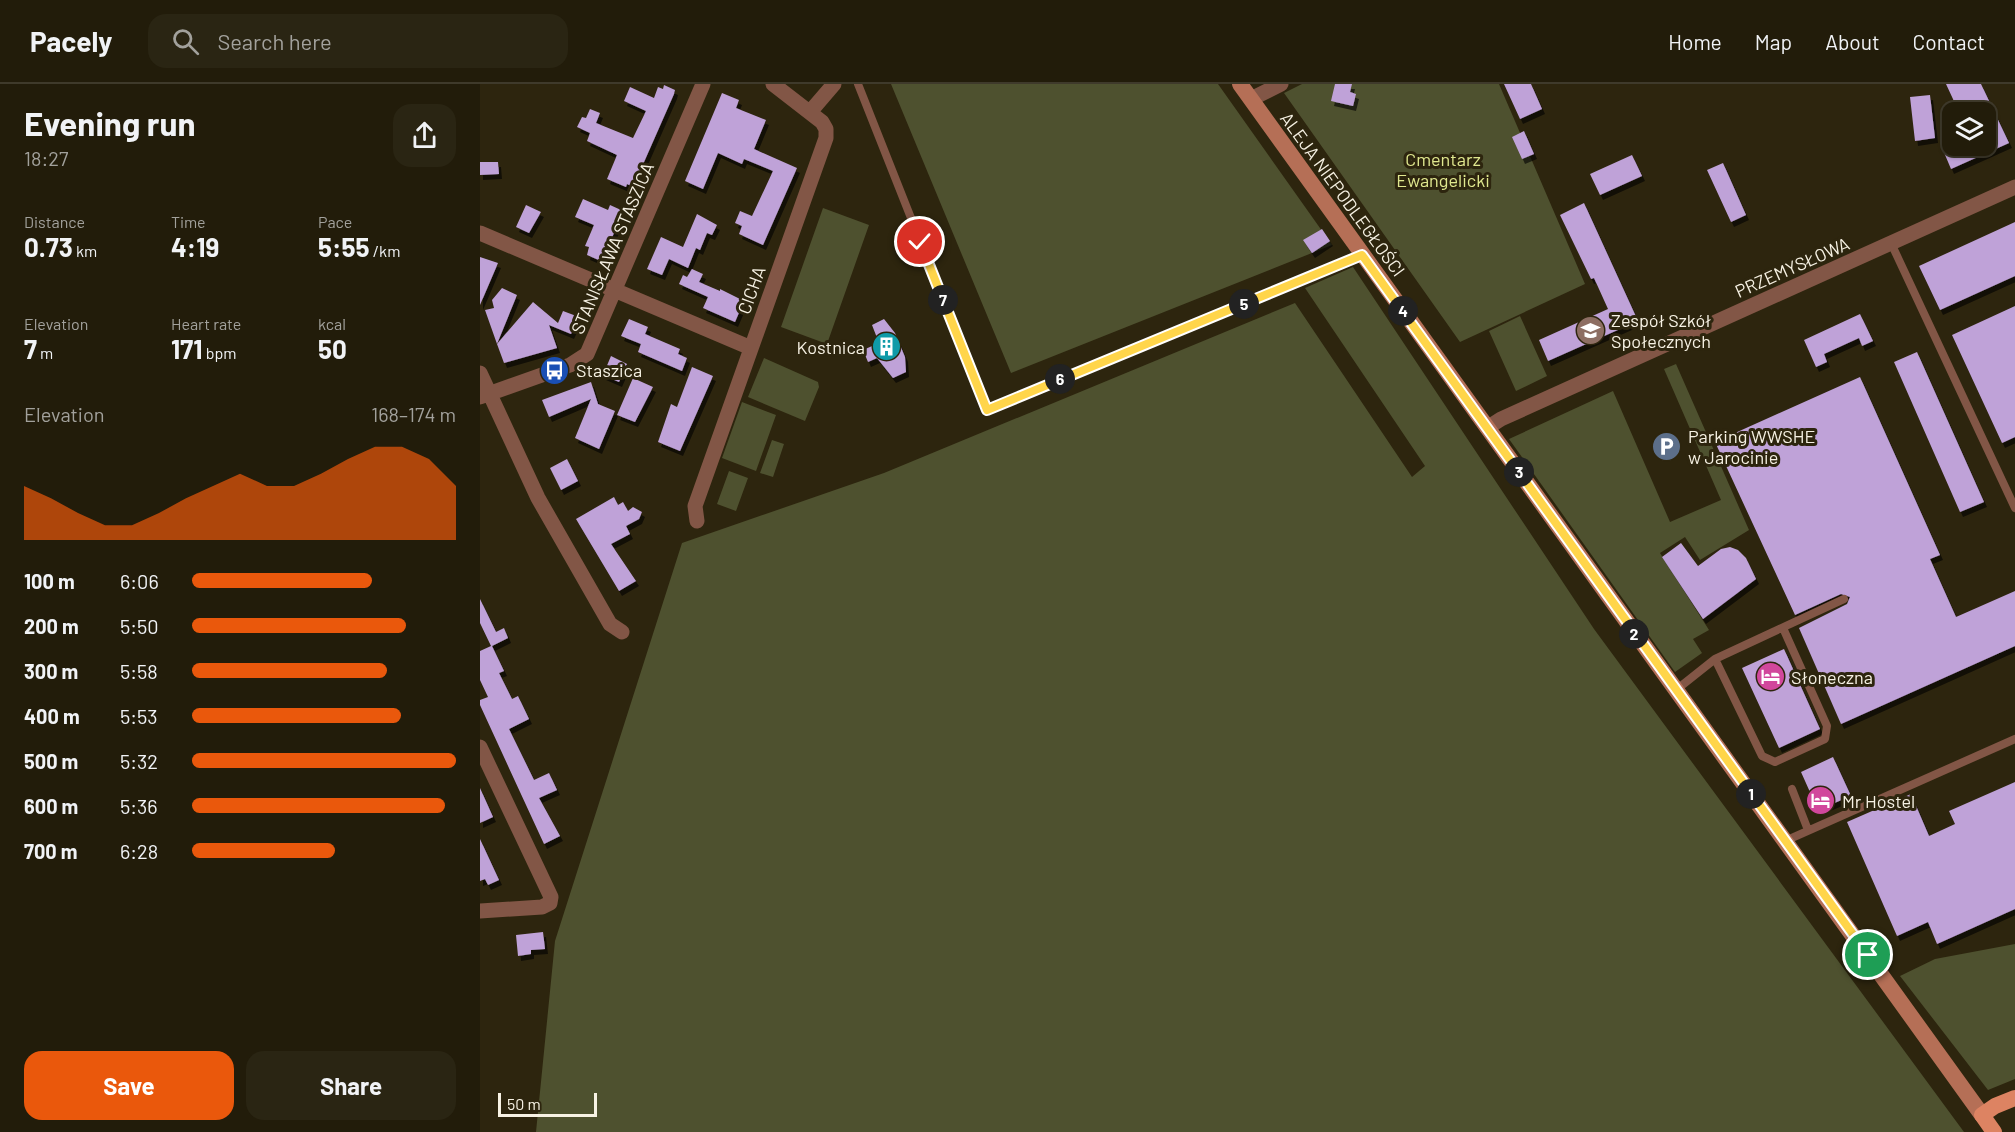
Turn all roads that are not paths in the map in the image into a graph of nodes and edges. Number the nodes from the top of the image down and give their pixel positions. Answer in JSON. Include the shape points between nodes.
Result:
{"nodes":[{"id":1,"x":703,"y":84,"type":"edge"},
{"id":2,"x":773,"y":84,"type":"edge"},
{"id":3,"x":834,"y":84,"type":"edge"},
{"id":4,"x":858,"y":84,"type":"edge"},
{"id":5,"x":1240,"y":84,"type":"edge"},
{"id":6,"x":1281,"y":84,"type":"edge"},
{"id":7,"x":1251,"y":99,"type":"junction"},
{"id":8,"x":810,"y":112,"type":"junction"},
{"id":9,"x":2015,"y":187,"type":"edge"},
{"id":10,"x":480,"y":233,"type":"edge"},
{"id":11,"x":1891,"y":243,"type":"junction"},
{"id":12,"x":1362,"y":255,"type":"junction"},
{"id":13,"x":614,"y":291,"type":"junction"},
{"id":14,"x":751,"y":348,"type":"junction"},
{"id":15,"x":480,"y":373,"type":"edge"},
{"id":16,"x":484,"y":395,"type":"edge"},
{"id":17,"x":1487,"y":428,"type":"junction"},
{"id":18,"x":2015,"y":508,"type":"edge"},
{"id":19,"x":697,"y":521,"type":"dead end"},
{"id":20,"x":1844,"y":600,"type":"dead end"},
{"id":21,"x":1783,"y":628,"type":"junction"},
{"id":22,"x":622,"y":632,"type":"dead end"},
{"id":23,"x":1715,"y":659,"type":"junction"},
{"id":24,"x":1676,"y":690,"type":"junction"},
{"id":25,"x":2015,"y":739,"type":"edge"},
{"id":26,"x":480,"y":747,"type":"edge"},
{"id":27,"x":1792,"y":789,"type":"dead end"},
{"id":28,"x":1808,"y":830,"type":"junction"},
{"id":29,"x":1785,"y":841,"type":"junction"},
{"id":30,"x":480,"y":911,"type":"edge"},
{"id":31,"x":2015,"y":1098,"type":"edge"},
{"id":32,"x":1982,"y":1115,"type":"junction"},
{"id":33,"x":1994,"y":1132,"type":"edge"}],
"edges":[{"from":1,"to":13,"type":"street","name":"STANISŁAWA STASZICA"},
{"from":2,"to":8,"type":"street","name":"CICHA"},
{"from":3,"to":8,"type":"street"},
{"from":4,"to":12,"type":"lane","via":[[987,410]]},
{"from":5,"to":7,"type":"main road","name":"ALEJA NIEPODLEGŁOŚCI"},
{"from":6,"to":7,"type":"street"},
{"from":7,"to":12,"type":"main road","name":"ALEJA NIEPODLEGŁOŚCI"},
{"from":8,"to":14,"type":"street","name":"CICHA","via":[[822,122],[826,138]]},
{"from":9,"to":11,"type":"street","name":"PRZEMYSŁOWA"},
{"from":10,"to":13,"type":"street"},
{"from":11,"to":17,"type":"street","name":"PRZEMYSŁOWA"},
{"from":11,"to":18,"type":"lane"},
{"from":12,"to":17,"type":"main road","name":"ALEJA NIEPODLEGŁOŚCI"},
{"from":13,"to":14,"type":"street"},
{"from":13,"to":16,"type":"street","name":"STANISŁAWA STASZICA","via":[[591,347],[580,360]]},
{"from":14,"to":19,"type":"street","name":"CICHA","via":[[695,506]]},
{"from":15,"to":16,"type":"street"},
{"from":16,"to":22,"type":"street","via":[[610,624]]},
{"from":17,"to":24,"type":"main road","name":"ALEJA NIEPODLEGŁOŚCI"},
{"from":20,"to":21,"type":"lane"},
{"from":21,"to":23,"type":"lane"},
{"from":21,"to":23,"type":"lane","via":[[1827,726],[1825,739],[1775,762],[1762,756]]},
{"from":23,"to":24,"type":"lane"},
{"from":24,"to":29,"type":"main road","name":"ALEJA NIEPODLEGŁOŚCI"},
{"from":25,"to":28,"type":"lane"},
{"from":26,"to":30,"type":"street","via":[[549,892],[550,903],[542,907]]},
{"from":27,"to":28,"type":"lane"},
{"from":28,"to":29,"type":"lane"},
{"from":29,"to":32,"type":"main road","name":"ALEJA NIEPODLEGŁOŚCI"},
{"from":31,"to":32,"type":"main road"},
{"from":32,"to":33,"type":"main road"}]}
